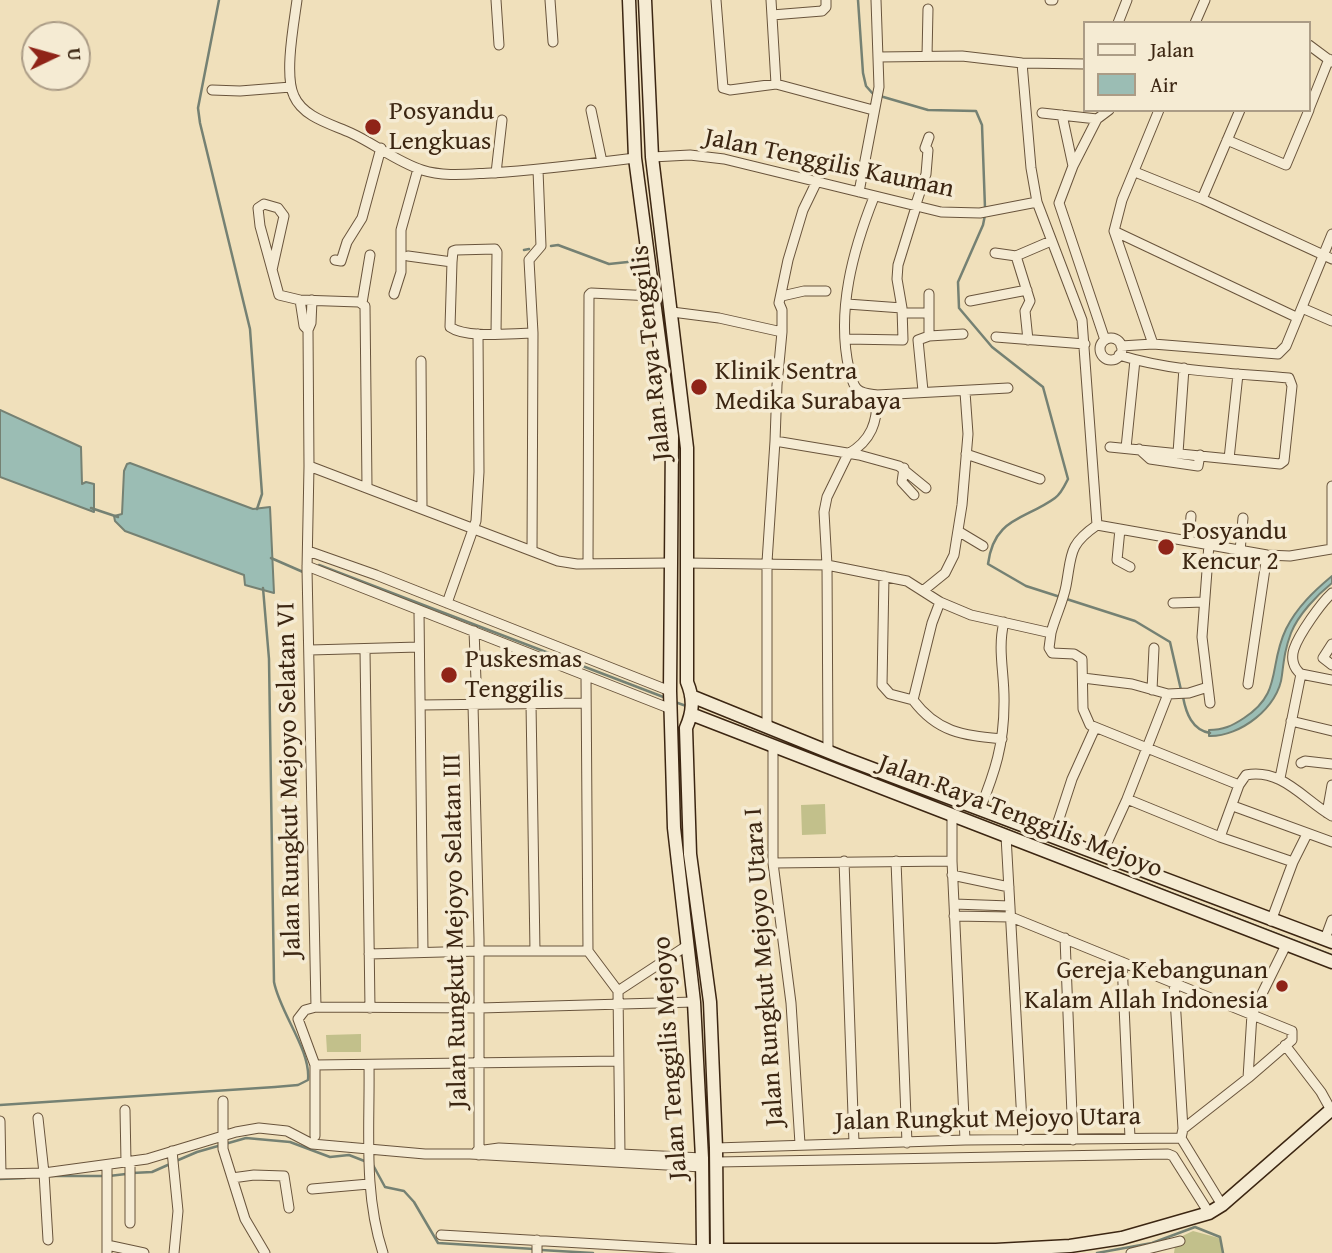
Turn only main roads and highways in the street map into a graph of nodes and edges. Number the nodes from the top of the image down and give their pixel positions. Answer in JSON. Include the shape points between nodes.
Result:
{"nodes":[{"id":1,"x":629,"y":0,"type":"edge"},
{"id":2,"x":645,"y":0,"type":"edge"},
{"id":3,"x":647,"y":30,"type":"junction"},
{"id":4,"x":631,"y":31,"type":"junction"},
{"id":5,"x":671,"y":495,"type":"junction"},
{"id":6,"x":687,"y":496,"type":"junction"},
{"id":7,"x":670,"y":636,"type":"junction"},
{"id":8,"x":686,"y":637,"type":"junction"},
{"id":9,"x":671,"y":701,"type":"joint"},
{"id":10,"x":692,"y":705,"type":"junction"},
{"id":11,"x":843,"y":765,"type":"junction"},
{"id":12,"x":674,"y":828,"type":"junction"},
{"id":13,"x":689,"y":828,"type":"junction"},
{"id":14,"x":1063,"y":849,"type":"junction"},
{"id":15,"x":1328,"y":941,"type":"edge"},
{"id":16,"x":1332,"y":962,"type":"edge"},
{"id":17,"x":713,"y":1066,"type":"junction"},
{"id":18,"x":698,"y":1068,"type":"junction"},
{"id":19,"x":1332,"y":1109,"type":"edge"},
{"id":20,"x":717,"y":1244,"type":"junction"},
{"id":21,"x":1087,"y":1249,"type":"edge"},
{"id":22,"x":884,"y":1251,"type":"edge"}],
"edges":[{"from":1,"to":4,"type":"main road","name":"Jalan Raya Tenggilis"},
{"from":2,"to":3,"type":"main road","name":"Jalan Raya Tenggilis"},
{"from":3,"to":4,"type":"main road"},
{"from":3,"to":6,"type":"main road","name":"Jalan Raya Tenggilis","via":[[652,157],[687,438]]},
{"from":4,"to":5,"type":"main road","name":"Jalan Raya Tenggilis","via":[[635,158],[672,436]]},
{"from":5,"to":6,"type":"main road"},
{"from":5,"to":7,"type":"main road","name":"Jalan Raya Tenggilis"},
{"from":6,"to":8,"type":"main road","name":"Jalan Raya Tenggilis"},
{"from":7,"to":8,"type":"main road"},
{"from":7,"to":9,"type":"main road","name":"Jalan Raya Tenggilis"},
{"from":8,"to":10,"type":"main road","name":"Jalan Raya Tenggilis"},
{"from":9,"to":12,"type":"main road","name":"Jalan Tenggilis Mejoyo"},
{"from":10,"to":11,"type":"main road","name":"Jalan Raya Tenggilis Mejoyo","via":[[773,745]]},
{"from":10,"to":11,"type":"main road","name":"Jalan Raya Tenggilis Mejoyo","via":[[828,751]]},
{"from":10,"to":13,"type":"main road","name":"Jalan Tenggilis Mejoyo","via":[[686,728]]},
{"from":11,"to":14,"type":"main road","name":"Jalan Raya Tenggilis Mejoyo","via":[[1006,836]]},
{"from":11,"to":14,"type":"main road","name":"Jalan Raya Tenggilis Mejoyo","via":[[980,809],[1053,837]]},
{"from":12,"to":13,"type":"main road"},
{"from":12,"to":18,"type":"main road","name":"Jalan Tenggilis Mejoyo"},
{"from":13,"to":17,"type":"main road","name":"Jalan Tenggilis Mejoyo"},
{"from":14,"to":15,"type":"main road","name":"Jalan Raya Tenggilis Mejoyo","via":[[1101,856]]},
{"from":14,"to":16,"type":"main road","name":"Jalan Raya Tenggilis Mejoyo"},
{"from":17,"to":18,"type":"main road"},
{"from":17,"to":20,"type":"main road","name":"Jalan Tenggilis Mejoyo"},
{"from":18,"to":20,"type":"main road","name":"Jalan Tenggilis Mejoyo","via":[[703,1244]]},
{"from":19,"to":21,"type":"main road","via":[[1209,1213]]},
{"from":20,"to":22,"type":"main road"},
{"from":21,"to":22,"type":"main road"}]}
